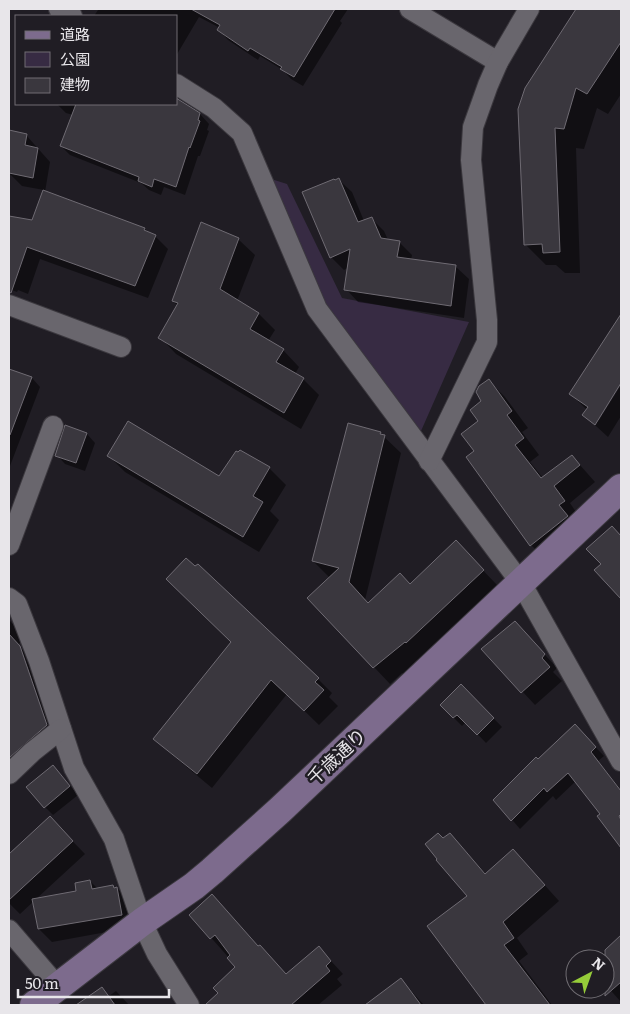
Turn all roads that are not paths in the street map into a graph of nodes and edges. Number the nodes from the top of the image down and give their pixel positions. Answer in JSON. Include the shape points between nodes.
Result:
{"nodes":[{"id":1,"x":410,"y":9,"type":"edge"},
{"id":2,"x":529,"y":9,"type":"edge"},
{"id":3,"x":498,"y":62,"type":"junction"},
{"id":4,"x":178,"y":85,"type":"edge"},
{"id":5,"x":9,"y":305,"type":"edge"},
{"id":6,"x":122,"y":347,"type":"dead end"},
{"id":7,"x":53,"y":426,"type":"dead end"},
{"id":8,"x":429,"y":461,"type":"junction"},
{"id":9,"x":621,"y":488,"type":"edge"},
{"id":10,"x":9,"y":545,"type":"edge"},
{"id":11,"x":521,"y":583,"type":"junction"},
{"id":12,"x":9,"y":598,"type":"edge"},
{"id":13,"x":61,"y":728,"type":"junction"},
{"id":14,"x":621,"y":761,"type":"edge"},
{"id":15,"x":9,"y":774,"type":"edge"},
{"id":16,"x":142,"y":922,"type":"junction"},
{"id":17,"x":9,"y":930,"type":"edge"},
{"id":18,"x":44,"y":1000,"type":"edge"},
{"id":19,"x":189,"y":1005,"type":"edge"}],
"edges":[{"from":1,"to":3,"type":"street"},
{"from":2,"to":3,"type":"street"},
{"from":3,"to":8,"type":"street","via":[[473,127],[471,160],[487,342]]},
{"from":4,"to":8,"type":"street","via":[[214,108],[242,133],[317,309]]},
{"from":5,"to":6,"type":"street"},
{"from":7,"to":10,"type":"street"},
{"from":8,"to":11,"type":"street"},
{"from":9,"to":11,"type":"street","name":"千歳通り"},
{"from":11,"to":14,"type":"street"},
{"from":11,"to":16,"type":"street","name":"千歳通り","via":[[258,830],[194,886]]},
{"from":12,"to":13,"type":"street","via":[[17,604],[40,661]]},
{"from":13,"to":15,"type":"street"},
{"from":13,"to":16,"type":"street","via":[[74,768],[114,838]]},
{"from":16,"to":18,"type":"street","name":"千歳通り"},
{"from":16,"to":19,"type":"street","via":[[157,954]]},
{"from":17,"to":18,"type":"street"}]}
